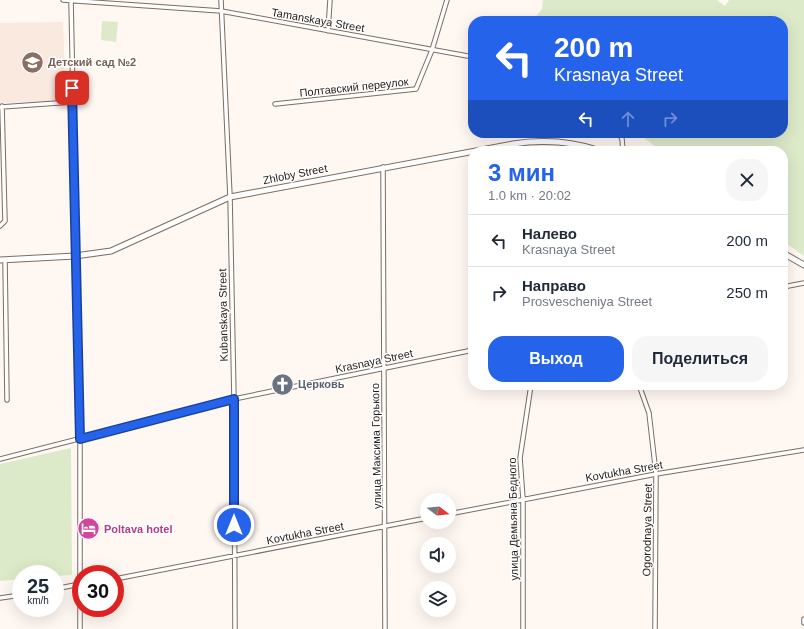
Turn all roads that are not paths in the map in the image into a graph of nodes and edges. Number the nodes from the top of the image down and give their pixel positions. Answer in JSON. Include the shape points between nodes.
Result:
{"nodes":[{"id":1,"x":64,"y":0,"type":"edge"},
{"id":2,"x":71,"y":0,"type":"edge"},
{"id":3,"x":221,"y":0,"type":"edge"},
{"id":4,"x":330,"y":0,"type":"edge"},
{"id":5,"x":447,"y":0,"type":"edge"},
{"id":6,"x":221,"y":11,"type":"junction"},
{"id":7,"x":328,"y":31,"type":"junction"},
{"id":8,"x":432,"y":50,"type":"junction"},
{"id":9,"x":468,"y":56,"type":"edge"},
{"id":10,"x":72,"y":102,"type":"junction"},
{"id":11,"x":275,"y":104,"type":"dead end"},
{"id":12,"x":1,"y":106,"type":"edge"},
{"id":13,"x":513,"y":144,"type":"joint"},
{"id":14,"x":502,"y":146,"type":"edge"},
{"id":15,"x":587,"y":146,"type":"edge"},
{"id":16,"x":468,"y":152,"type":"edge"},
{"id":17,"x":384,"y":167,"type":"junction"},
{"id":18,"x":230,"y":197,"type":"junction"},
{"id":19,"x":0,"y":226,"type":"edge"},
{"id":20,"x":788,"y":255,"type":"edge"},
{"id":21,"x":75,"y":256,"type":"junction"},
{"id":22,"x":2,"y":260,"type":"edge"},
{"id":23,"x":804,"y":265,"type":"edge"},
{"id":24,"x":804,"y":283,"type":"edge"},
{"id":25,"x":788,"y":286,"type":"edge"},
{"id":26,"x":468,"y":351,"type":"edge"},
{"id":27,"x":384,"y":368,"type":"junction"},
{"id":28,"x":530,"y":390,"type":"edge"},
{"id":29,"x":641,"y":390,"type":"edge"},
{"id":30,"x":234,"y":399,"type":"junction"},
{"id":31,"x":6,"y":400,"type":"dead end"},
{"id":32,"x":80,"y":439,"type":"junction"},
{"id":33,"x":804,"y":450,"type":"edge"},
{"id":34,"x":0,"y":459,"type":"edge"},
{"id":35,"x":656,"y":474,"type":"junction"},
{"id":36,"x":522,"y":499,"type":"junction"},
{"id":37,"x":456,"y":513,"type":"edge"},
{"id":38,"x":420,"y":519,"type":"edge"},
{"id":39,"x":385,"y":526,"type":"junction"},
{"id":40,"x":234,"y":556,"type":"junction"},
{"id":41,"x":80,"y":565,"type":"edge"},
{"id":42,"x":124,"y":577,"type":"edge"},
{"id":43,"x":12,"y":596,"type":"edge"},
{"id":44,"x":0,"y":598,"type":"edge"},
{"id":45,"x":80,"y":617,"type":"edge"},
{"id":46,"x":804,"y":619,"type":"edge"},
{"id":47,"x":804,"y":623,"type":"edge"},
{"id":48,"x":80,"y":629,"type":"edge"},
{"id":49,"x":235,"y":629,"type":"edge"},
{"id":50,"x":385,"y":629,"type":"edge"},
{"id":51,"x":523,"y":629,"type":"edge"},
{"id":52,"x":655,"y":629,"type":"edge"}],
"edges":[{"from":1,"to":2,"type":"street","name":"Tamanskaya Street"},
{"from":2,"to":6,"type":"street","name":"Tamanskaya Street"},
{"from":2,"to":10,"type":"street"},
{"from":3,"to":6,"type":"street","name":"Kubanskaya Street"},
{"from":4,"to":7,"type":"street"},
{"from":5,"to":8,"type":"street"},
{"from":6,"to":7,"type":"street","name":"Tamanskaya Street"},
{"from":6,"to":18,"type":"street","name":"Kubanskaya Street"},
{"from":7,"to":8,"type":"street","name":"Tamanskaya Street"},
{"from":8,"to":9,"type":"street","name":"Tamanskaya Street"},
{"from":8,"to":11,"type":"street","name":"Полтавский переулок","via":[[416,90]]},
{"from":10,"to":12,"type":"street"},
{"from":10,"to":21,"type":"street"},
{"from":12,"to":19,"type":"street","via":[[6,221]]},
{"from":13,"to":14,"type":"street","name":"Zhloby Street"},
{"from":13,"to":15,"type":"street","name":"Zhloby Street","via":[[536,140]]},
{"from":16,"to":17,"type":"street","name":"Zhloby Street"},
{"from":17,"to":18,"type":"street","name":"Zhloby Street"},
{"from":17,"to":27,"type":"street","name":"улица Максима Горького"},
{"from":18,"to":21,"type":"street","name":"Zhloby Street","via":[[111,251]]},
{"from":18,"to":30,"type":"street","name":"Kubanskaya Street"},
{"from":20,"to":23,"type":"street"},
{"from":21,"to":22,"type":"street","name":"Zhloby Street"},
{"from":21,"to":32,"type":"street"},
{"from":22,"to":31,"type":"street"},
{"from":24,"to":25,"type":"street"},
{"from":26,"to":27,"type":"street","name":"Krasnaya Street"},
{"from":27,"to":30,"type":"street","name":"Krasnaya Street"},
{"from":27,"to":39,"type":"street","name":"улица Максима Горького"},
{"from":28,"to":36,"type":"street","name":"улица Демьяна Бедного","via":[[520,458]]},
{"from":29,"to":35,"type":"street","name":"Ogorodnaya Street","via":[[649,413]]},
{"from":30,"to":32,"type":"street","name":"Krasnaya Street"},
{"from":30,"to":40,"type":"street","name":"Kubanskaya Street"},
{"from":32,"to":34,"type":"street","name":"Krasnaya Street"},
{"from":32,"to":41,"type":"street"},
{"from":33,"to":35,"type":"street","name":"Kovtukha Street"},
{"from":35,"to":36,"type":"street","name":"Kovtukha Street"},
{"from":35,"to":52,"type":"street","name":"Ogorodnaya Street"},
{"from":36,"to":37,"type":"street","name":"Kovtukha Street"},
{"from":36,"to":51,"type":"street","name":"улица Демьяна Бедного"},
{"from":38,"to":39,"type":"street","name":"Kovtukha Street"},
{"from":39,"to":40,"type":"street","name":"Kovtukha Street"},
{"from":39,"to":50,"type":"street","name":"улица Максима Горького"},
{"from":40,"to":42,"type":"street","name":"Kovtukha Street"},
{"from":40,"to":49,"type":"street","name":"Kubanskaya Street"},
{"from":43,"to":44,"type":"street"},
{"from":45,"to":48,"type":"street"},
{"from":46,"to":47,"type":"street"}]}
